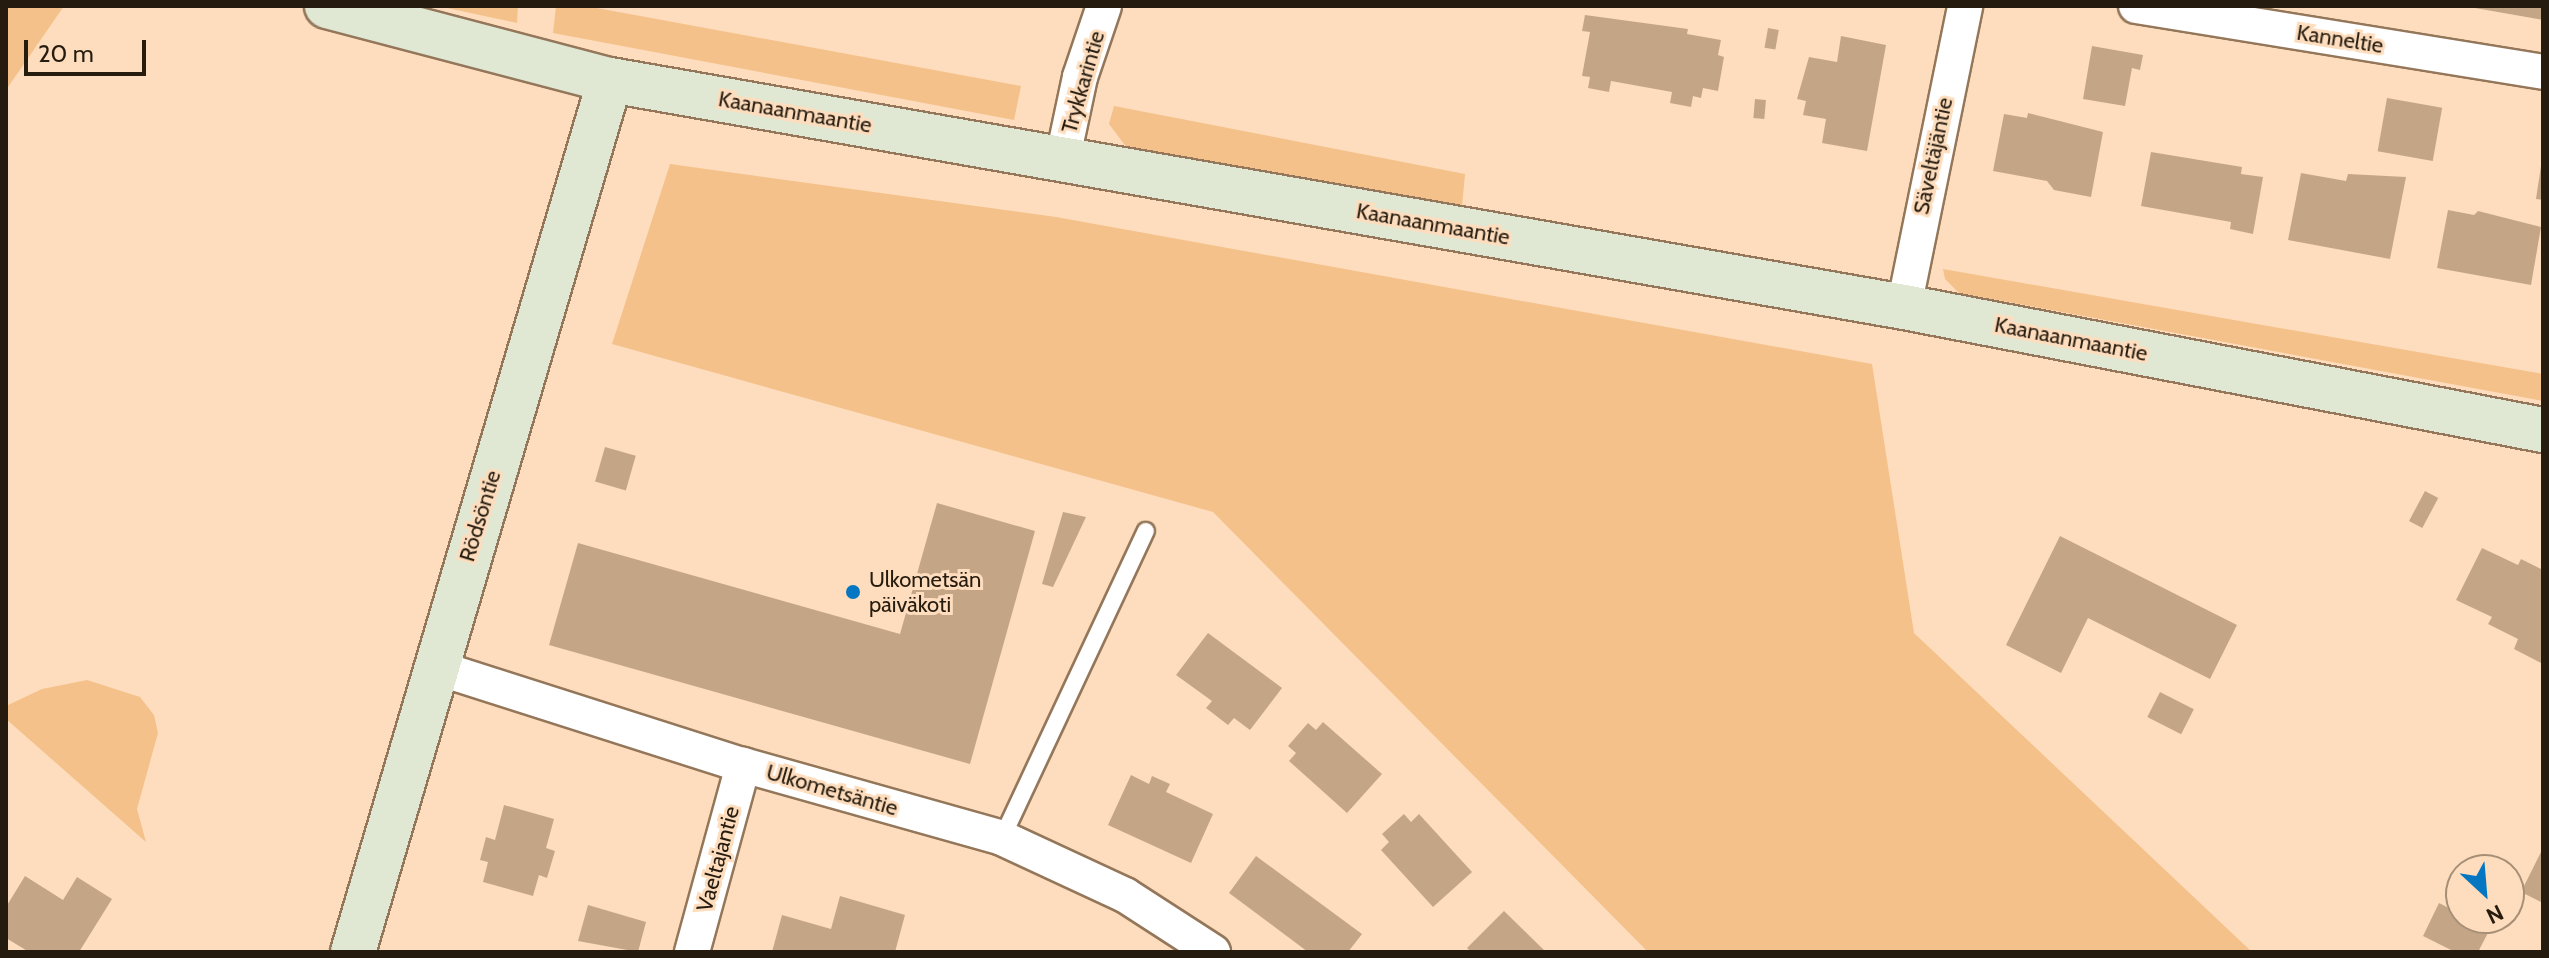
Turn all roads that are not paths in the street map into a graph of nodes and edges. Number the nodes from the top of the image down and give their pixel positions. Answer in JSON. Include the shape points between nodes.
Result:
{"nodes":[{"id":1,"x":327,"y":6,"type":"edge"},
{"id":2,"x":1965,"y":6,"type":"edge"},
{"id":3,"x":2136,"y":6,"type":"edge"},
{"id":4,"x":1093,"y":10,"type":"edge"},
{"id":5,"x":2543,"y":72,"type":"edge"},
{"id":6,"x":610,"y":80,"type":"junction"},
{"id":7,"x":1063,"y":157,"type":"junction"},
{"id":8,"x":1904,"y":307,"type":"junction"},
{"id":9,"x":2543,"y":430,"type":"edge"},
{"id":10,"x":1146,"y":531,"type":"dead end"},
{"id":11,"x":435,"y":667,"type":"junction"},
{"id":12,"x":743,"y":765,"type":"junction"},
{"id":13,"x":1002,"y":838,"type":"junction"},
{"id":14,"x":353,"y":952,"type":"edge"},
{"id":15,"x":692,"y":952,"type":"edge"},
{"id":16,"x":1213,"y":952,"type":"edge"}],
"edges":[{"from":1,"to":6,"type":"street","name":"Kaanaanmaantie"},
{"from":2,"to":8,"type":"street","name":"Säveltäjäntie"},
{"from":3,"to":5,"type":"street","name":"Kanneltie"},
{"from":4,"to":7,"type":"street","name":"Trykkarintie"},
{"from":6,"to":7,"type":"street","name":"Kaanaanmaantie"},
{"from":6,"to":11,"type":"street","name":"Rödsöntie"},
{"from":7,"to":8,"type":"street","name":"Kaanaanmaantie"},
{"from":8,"to":9,"type":"street","name":"Kaanaanmaantie"},
{"from":10,"to":13,"type":"lane"},
{"from":11,"to":12,"type":"street","name":"Ulkometsäntie"},
{"from":11,"to":14,"type":"street","name":"Rödsöntie"},
{"from":12,"to":13,"type":"street","name":"Ulkometsäntie"},
{"from":12,"to":15,"type":"street","name":"Vaeltajantie"},
{"from":13,"to":16,"type":"street","name":"Ulkometsäntie","via":[[1125,895]]}]}
